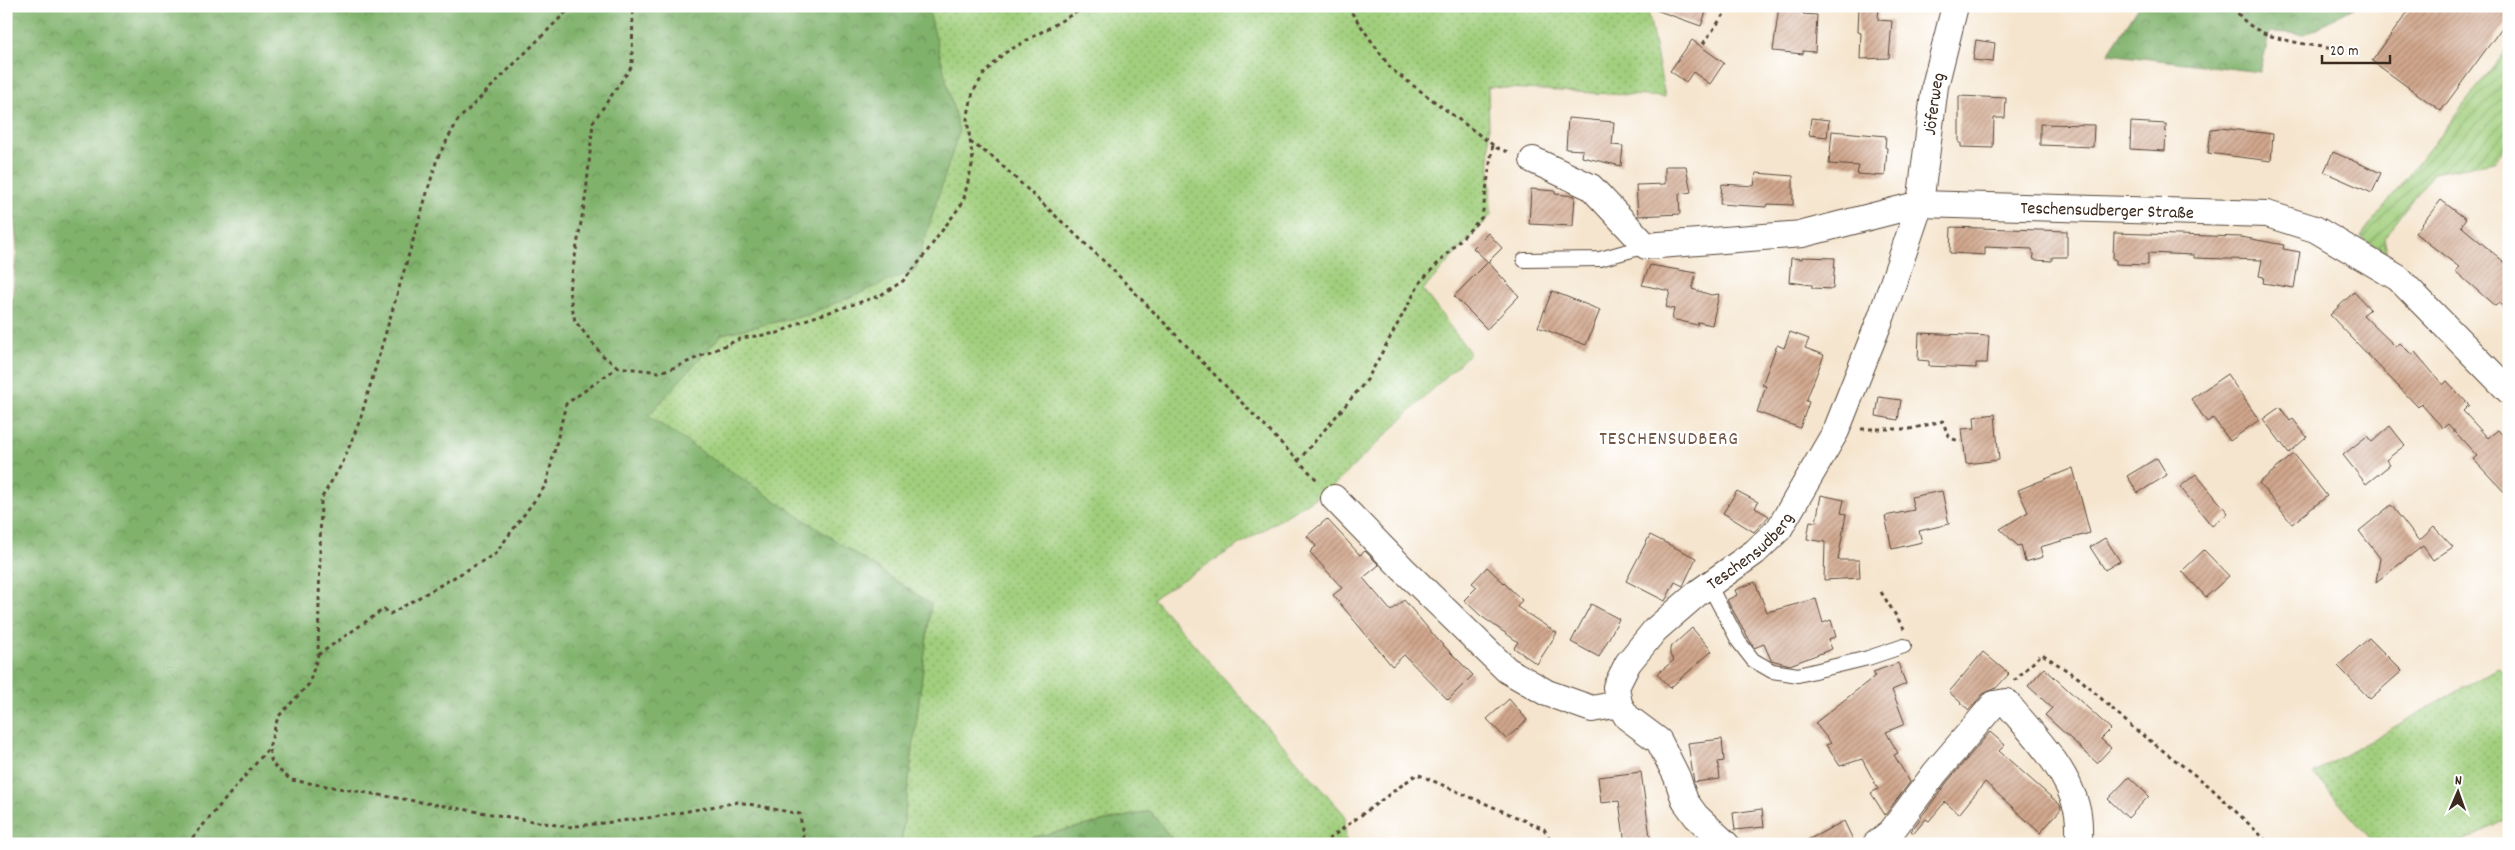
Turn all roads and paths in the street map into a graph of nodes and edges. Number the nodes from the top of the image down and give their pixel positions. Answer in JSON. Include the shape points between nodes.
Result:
{"nodes":[{"id":1,"x":572,"y":6,"type":"edge"},
{"id":2,"x":633,"y":6,"type":"edge"},
{"id":3,"x":1087,"y":6,"type":"edge"},
{"id":4,"x":1347,"y":6,"type":"edge"},
{"id":5,"x":1730,"y":6,"type":"edge"},
{"id":6,"x":1955,"y":6,"type":"edge"},
{"id":7,"x":2234,"y":6,"type":"edge"},
{"id":8,"x":1703,"y":44,"type":"dead end"},
{"id":9,"x":2332,"y":49,"type":"dead end"},
{"id":10,"x":970,"y":142,"type":"junction"},
{"id":11,"x":1492,"y":144,"type":"junction"},
{"id":12,"x":1533,"y":160,"type":"joint"},
{"id":13,"x":1920,"y":204,"type":"junction"},
{"id":14,"x":1646,"y":246,"type":"junction"},
{"id":15,"x":1524,"y":260,"type":"dead end"},
{"id":16,"x":618,"y":367,"type":"junction"},
{"id":17,"x":2509,"y":391,"type":"edge"},
{"id":18,"x":1836,"y":431,"type":"junction"},
{"id":19,"x":1961,"y":441,"type":"dead end"},
{"id":20,"x":1298,"y":461,"type":"junction"},
{"id":21,"x":1334,"y":498,"type":"joint"},
{"id":22,"x":1709,"y":585,"type":"junction"},
{"id":23,"x":1882,"y":592,"type":"dead end"},
{"id":24,"x":1904,"y":646,"type":"joint"},
{"id":25,"x":318,"y":655,"type":"junction"},
{"id":26,"x":1619,"y":704,"type":"junction"},
{"id":27,"x":1994,"y":704,"type":"junction"},
{"id":28,"x":269,"y":748,"type":"junction"},
{"id":29,"x":1552,"y":843,"type":"edge"},
{"id":30,"x":188,"y":844,"type":"edge"},
{"id":31,"x":804,"y":844,"type":"edge"},
{"id":32,"x":1322,"y":844,"type":"edge"},
{"id":33,"x":1726,"y":844,"type":"edge"},
{"id":34,"x":1876,"y":844,"type":"edge"},
{"id":35,"x":2079,"y":844,"type":"edge"},
{"id":36,"x":2270,"y":844,"type":"edge"}],
"edges":[{"from":1,"to":25,"type":"path","via":[[458,120],[438,159],[360,420],[343,462],[321,499]]},
{"from":2,"to":16,"type":"path","via":[[632,66],[593,122],[586,194],[569,291],[575,321],[602,354]]},
{"from":3,"to":10,"type":"path","via":[[1003,54],[984,74],[973,92],[967,119]]},
{"from":4,"to":11,"type":"path","via":[[1391,69]]},
{"from":5,"to":8,"type":"path"},
{"from":6,"to":13,"type":"street","name":"Jöferweg","via":[[1935,86]]},
{"from":7,"to":9,"type":"path","via":[[2240,19],[2269,35]]},
{"from":10,"to":16,"type":"path","via":[[972,161],[962,202],[903,281],[879,296],[806,320],[778,333],[742,338],[676,367],[659,372]]},
{"from":10,"to":20,"type":"path","via":[[993,157],[1110,267]]},
{"from":11,"to":12,"type":"path"},
{"from":11,"to":20,"type":"path","via":[[1482,217],[1421,281],[1367,380]]},
{"from":12,"to":14,"type":"street","via":[[1591,187]]},
{"from":13,"to":14,"type":"street","name":"Teschensudberger Straße","via":[[1803,234]]},
{"from":13,"to":17,"type":"street","name":"Teschensudberger Straße","via":[[2267,214],[2315,229],[2398,278]]},
{"from":13,"to":18,"type":"street","name":"Teschensudberg","via":[[1882,316]]},
{"from":14,"to":15,"type":"lane","name":"Teschensudberger Straße","via":[[1600,259]]},
{"from":16,"to":25,"type":"path","via":[[566,404],[546,485],[495,554],[390,614],[384,609]]},
{"from":18,"to":19,"type":"path","via":[[1910,429],[1943,421],[1947,436]]},
{"from":18,"to":22,"type":"street","name":"Teschensudberg","via":[[1779,530]]},
{"from":20,"to":21,"type":"path"},
{"from":21,"to":26,"type":"street","via":[[1507,670],[1547,694],[1592,709]]},
{"from":22,"to":24,"type":"lane","via":[[1739,642],[1753,660],[1772,671],[1798,674]]},
{"from":22,"to":26,"type":"street","name":"Teschensudberg","via":[[1656,630],[1628,663],[1616,687]]},
{"from":23,"to":24,"type":"path","via":[[1908,637]]},
{"from":25,"to":28,"type":"path","via":[[309,684],[278,717]]},
{"from":26,"to":33,"type":"street","via":[[1627,717],[1659,741],[1685,801]]},
{"from":27,"to":34,"type":"street","via":[[1935,773],[1891,832]]},
{"from":27,"to":35,"type":"street","via":[[2006,702],[2070,786],[2078,811]]},
{"from":27,"to":36,"type":"path","via":[[2042,654],[2080,679],[2132,726],[2209,786]]},
{"from":28,"to":30,"type":"path"},
{"from":28,"to":31,"type":"path","via":[[272,764],[291,780],[568,827],[655,817],[738,802],[800,814]]},
{"from":29,"to":32,"type":"path","via":[[1544,830],[1417,774]]}]}
